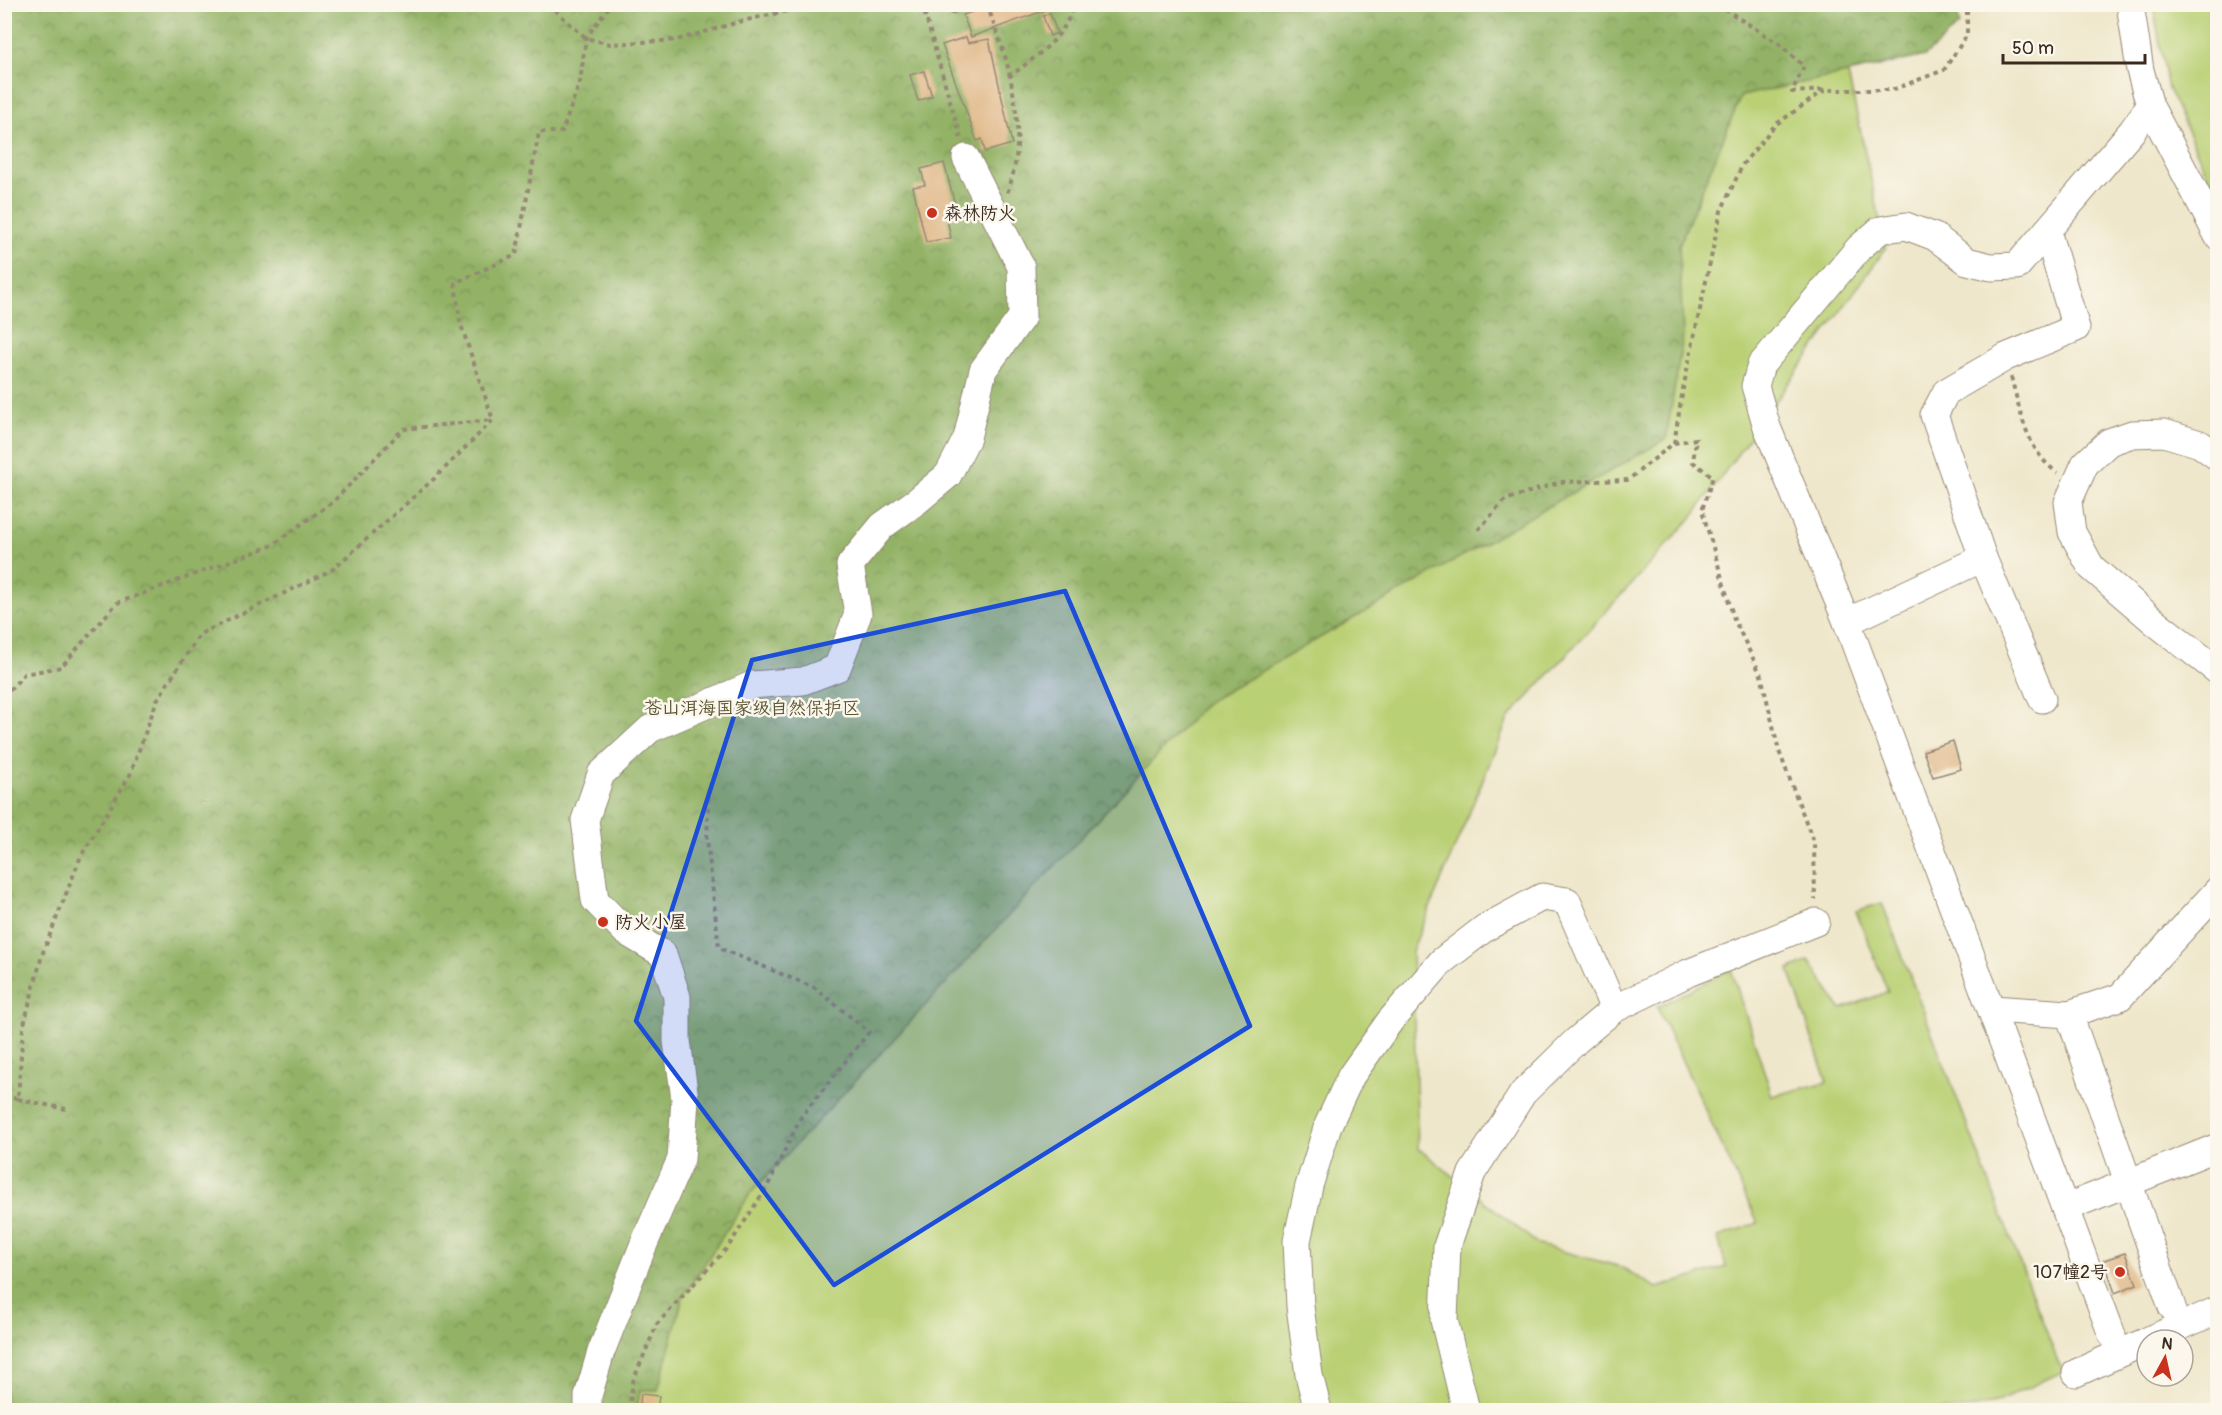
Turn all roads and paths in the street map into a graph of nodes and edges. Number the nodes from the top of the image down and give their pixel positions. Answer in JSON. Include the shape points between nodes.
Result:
{"nodes":[{"id":1,"x":548,"y":4,"type":"edge"},
{"id":2,"x":819,"y":4,"type":"edge"},
{"id":3,"x":922,"y":4,"type":"edge"},
{"id":4,"x":988,"y":4,"type":"edge"},
{"id":5,"x":1073,"y":4,"type":"edge"},
{"id":6,"x":1717,"y":4,"type":"edge"},
{"id":7,"x":1967,"y":4,"type":"edge"},
{"id":8,"x":2130,"y":4,"type":"edge"},
{"id":9,"x":610,"y":5,"type":"edge"},
{"id":10,"x":586,"y":38,"type":"junction"},
{"id":11,"x":1009,"y":77,"type":"junction"},
{"id":12,"x":1825,"y":90,"type":"junction"},
{"id":13,"x":2150,"y":106,"type":"junction"},
{"id":14,"x":966,"y":158,"type":"joint"},
{"id":15,"x":997,"y":218,"type":"junction"},
{"id":16,"x":2047,"y":231,"type":"junction"},
{"id":17,"x":2217,"y":236,"type":"edge"},
{"id":18,"x":2006,"y":357,"type":"junction"},
{"id":19,"x":493,"y":420,"type":"junction"},
{"id":20,"x":1674,"y":443,"type":"junction"},
{"id":21,"x":2217,"y":457,"type":"edge"},
{"id":22,"x":2076,"y":484,"type":"junction"},
{"id":23,"x":1478,"y":530,"type":"dead end"},
{"id":24,"x":1983,"y":558,"type":"junction"},
{"id":25,"x":1847,"y":622,"type":"junction"},
{"id":26,"x":2217,"y":672,"type":"edge"},
{"id":27,"x":4,"y":697,"type":"edge"},
{"id":28,"x":2042,"y":699,"type":"dead end"},
{"id":29,"x":710,"y":783,"type":"dead end"},
{"id":30,"x":2217,"y":890,"type":"edge"},
{"id":31,"x":1816,"y":922,"type":"joint"},
{"id":32,"x":1614,"y":1009,"type":"junction"},
{"id":33,"x":1992,"y":1009,"type":"junction"},
{"id":34,"x":2069,"y":1014,"type":"junction"},
{"id":35,"x":4,"y":1096,"type":"edge"},
{"id":36,"x":18,"y":1099,"type":"junction"},
{"id":37,"x":66,"y":1109,"type":"dead end"},
{"id":38,"x":2217,"y":1147,"type":"edge"},
{"id":39,"x":2130,"y":1182,"type":"junction"},
{"id":40,"x":2066,"y":1208,"type":"junction"},
{"id":41,"x":2172,"y":1307,"type":"dead end"},
{"id":42,"x":2217,"y":1310,"type":"edge"},
{"id":43,"x":2176,"y":1328,"type":"edge"},
{"id":44,"x":2112,"y":1335,"type":"dead end"},
{"id":45,"x":2135,"y":1346,"type":"edge"},
{"id":46,"x":2076,"y":1372,"type":"dead end"},
{"id":47,"x":588,"y":1410,"type":"edge"},
{"id":48,"x":628,"y":1410,"type":"edge"},
{"id":49,"x":1318,"y":1410,"type":"edge"},
{"id":50,"x":1466,"y":1410,"type":"edge"}],
"edges":[{"from":1,"to":10,"type":"path"},
{"from":2,"to":10,"type":"path","via":[[677,39],[610,44]]},
{"from":3,"to":14,"type":"path"},
{"from":4,"to":11,"type":"path"},
{"from":5,"to":11,"type":"path","via":[[1059,36]]},
{"from":6,"to":12,"type":"path","via":[[1779,44],[1804,66],[1792,92]]},
{"from":7,"to":12,"type":"path","via":[[1967,35],[1944,70],[1892,90]]},
{"from":8,"to":13,"type":"street"},
{"from":9,"to":10,"type":"path"},
{"from":10,"to":19,"type":"path","via":[[580,82],[562,132],[539,132],[516,255],[455,283],[460,322]]},
{"from":11,"to":15,"type":"path","via":[[1019,132],[1012,181]]},
{"from":12,"to":20,"type":"path","via":[[1775,125],[1743,164],[1721,211]]},
{"from":13,"to":16,"type":"street"},
{"from":13,"to":17,"type":"street"},
{"from":14,"to":15,"type":"street"},
{"from":15,"to":47,"type":"street","via":[[1021,267],[1022,317],[983,369],[967,438],[948,475],[882,526],[850,565],[858,614],[837,668],[803,681],[752,686],[650,729],[601,774],[585,820],[595,900],[626,932],[663,954],[677,997],[677,1041],[685,1099],[681,1160],[601,1352],[588,1396]]},
{"from":16,"to":18,"type":"street","via":[[2076,328]]},
{"from":16,"to":25,"type":"street","via":[[2017,266],[1991,267],[1967,261],[1935,237],[1906,226],[1880,230],[1859,248],[1761,365],[1755,386],[1767,428]]},
{"from":18,"to":22,"type":"path","via":[[2031,445],[2050,468]]},
{"from":18,"to":24,"type":"street","via":[[1946,392],[1934,415]]},
{"from":19,"to":27,"type":"path","via":[[404,429],[334,501],[271,546],[117,603],[61,667],[24,674]]},
{"from":19,"to":36,"type":"path","via":[[332,570],[200,634],[157,700],[130,775],[81,856],[42,955],[23,1028]]},
{"from":20,"to":23,"type":"path","via":[[1628,480],[1560,482],[1505,500]]},
{"from":20,"to":31,"type":"path","via":[[1696,439],[1693,462],[1713,477],[1702,510],[1734,619],[1761,675],[1779,751],[1814,843]]},
{"from":21,"to":22,"type":"street","via":[[2200,444],[2164,433],[2132,434],[2109,442],[2085,464]]},
{"from":22,"to":26,"type":"street","via":[[2068,502],[2072,532],[2091,567]]},
{"from":24,"to":25,"type":"street"},
{"from":24,"to":28,"type":"street"},
{"from":25,"to":33,"type":"street"},
{"from":29,"to":48,"type":"path","via":[[707,839],[718,948],[815,988],[869,1032],[801,1117],[767,1187],[728,1247],[657,1324],[633,1381]]},
{"from":30,"to":34,"type":"street","via":[[2120,997]]},
{"from":31,"to":32,"type":"street","via":[[1688,973]]},
{"from":32,"to":49,"type":"street","via":[[1568,901],[1542,897],[1485,928],[1442,961],[1390,1021],[1351,1076],[1328,1125],[1297,1241],[1300,1306]]},
{"from":32,"to":50,"type":"street","via":[[1523,1093],[1472,1173],[1447,1246],[1444,1320]]},
{"from":33,"to":34,"type":"street"},
{"from":33,"to":40,"type":"street"},
{"from":34,"to":39,"type":"street"},
{"from":35,"to":36,"type":"path"},
{"from":36,"to":37,"type":"path"},
{"from":38,"to":39,"type":"street"},
{"from":39,"to":40,"type":"street"},
{"from":39,"to":41,"type":"street"},
{"from":40,"to":44,"type":"street"},
{"from":42,"to":43,"type":"street"},
{"from":45,"to":46,"type":"street"}]}
